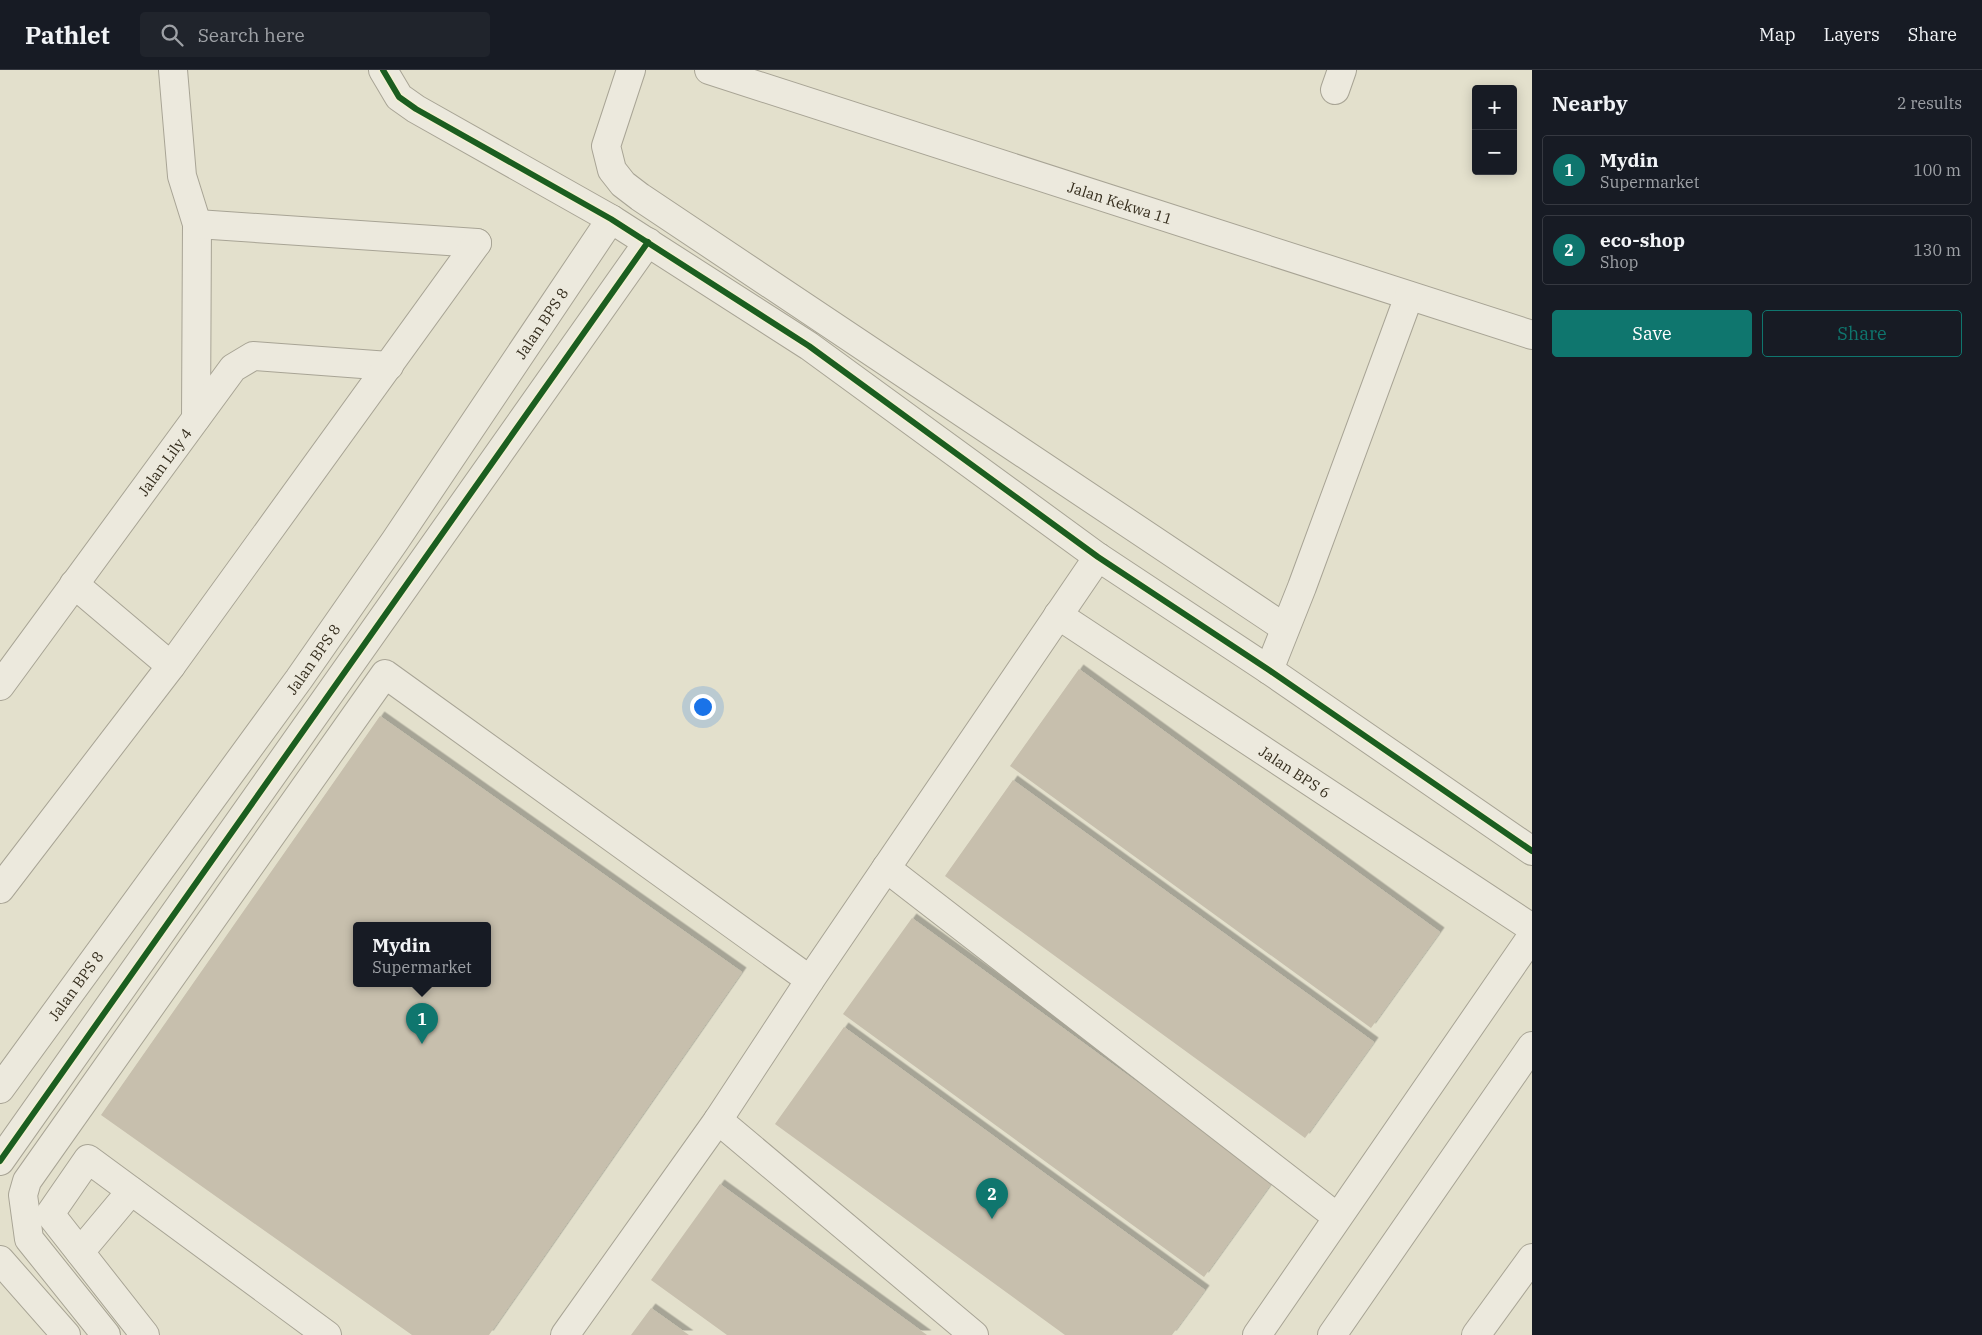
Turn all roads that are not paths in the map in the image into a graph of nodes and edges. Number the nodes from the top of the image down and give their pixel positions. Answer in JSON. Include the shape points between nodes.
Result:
{"nodes":[{"id":1,"x":173,"y":70,"type":"edge"},
{"id":2,"x":383,"y":70,"type":"edge"},
{"id":3,"x":631,"y":70,"type":"edge"},
{"id":4,"x":710,"y":70,"type":"edge"},
{"id":5,"x":611,"y":219,"type":"junction"},
{"id":6,"x":197,"y":224,"type":"junction"},
{"id":7,"x":648,"y":242,"type":"junction"},
{"id":8,"x":1409,"y":296,"type":"junction"},
{"id":9,"x":1532,"y":335,"type":"edge"},
{"id":10,"x":389,"y":366,"type":"junction"},
{"id":11,"x":196,"y":418,"type":"junction"},
{"id":12,"x":1098,"y":557,"type":"junction"},
{"id":13,"x":74,"y":584,"type":"junction"},
{"id":14,"x":1058,"y":615,"type":"junction"},
{"id":15,"x":1285,"y":628,"type":"junction"},
{"id":16,"x":171,"y":666,"type":"junction"},
{"id":17,"x":1269,"y":670,"type":"junction"},
{"id":18,"x":0,"y":686,"type":"edge"},
{"id":19,"x":1532,"y":851,"type":"edge"},
{"id":20,"x":886,"y":868,"type":"junction"},
{"id":21,"x":0,"y":889,"type":"edge"},
{"id":22,"x":1532,"y":928,"type":"edge"},
{"id":23,"x":1532,"y":936,"type":"edge"},
{"id":24,"x":810,"y":980,"type":"junction"},
{"id":25,"x":1532,"y":1046,"type":"edge"},
{"id":26,"x":0,"y":1089,"type":"edge"},
{"id":27,"x":718,"y":1120,"type":"junction"},
{"id":28,"x":0,"y":1160,"type":"edge"},
{"id":29,"x":131,"y":1191,"type":"junction"},
{"id":30,"x":1337,"y":1217,"type":"junction"},
{"id":31,"x":80,"y":1252,"type":"junction"},
{"id":32,"x":1532,"y":1258,"type":"edge"},
{"id":33,"x":0,"y":1260,"type":"edge"},
{"id":34,"x":66,"y":1335,"type":"edge"},
{"id":35,"x":106,"y":1335,"type":"edge"},
{"id":36,"x":145,"y":1335,"type":"edge"},
{"id":37,"x":327,"y":1335,"type":"edge"},
{"id":38,"x":566,"y":1335,"type":"edge"},
{"id":39,"x":974,"y":1335,"type":"edge"},
{"id":40,"x":1257,"y":1335,"type":"edge"},
{"id":41,"x":1332,"y":1335,"type":"edge"},
{"id":42,"x":1476,"y":1335,"type":"edge"}],
"edges":[{"from":1,"to":6,"type":"street","via":[[182,176]]},
{"from":2,"to":5,"type":"street","via":[[399,97],[416,109]]},
{"from":3,"to":15,"type":"street","via":[[606,146],[612,170],[623,184]]},
{"from":4,"to":8,"type":"street","name":"Jalan Kekwa 11"},
{"from":5,"to":7,"type":"street"},
{"from":5,"to":26,"type":"street","name":"Jalan BPS 8","via":[[305,670]]},
{"from":6,"to":10,"type":"street","via":[[478,243]]},
{"from":6,"to":11,"type":"street"},
{"from":7,"to":12,"type":"street","via":[[809,346]]},
{"from":7,"to":28,"type":"street"},
{"from":8,"to":9,"type":"street","name":"Jalan Kekwa 11"},
{"from":8,"to":15,"type":"street"},
{"from":10,"to":11,"type":"street","name":"Jalan Lily 4","via":[[253,356],[233,368]]},
{"from":10,"to":16,"type":"street"},
{"from":11,"to":13,"type":"street","name":"Jalan Lily 4"},
{"from":12,"to":14,"type":"street"},
{"from":12,"to":17,"type":"street"},
{"from":13,"to":16,"type":"street"},
{"from":13,"to":18,"type":"street","name":"Jalan Lily 4"},
{"from":14,"to":20,"type":"street"},
{"from":14,"to":22,"type":"street","name":"Jalan BPS 6"},
{"from":15,"to":17,"type":"street"},
{"from":16,"to":21,"type":"street"},
{"from":17,"to":19,"type":"street"},
{"from":20,"to":24,"type":"street"},
{"from":20,"to":30,"type":"street"},
{"from":23,"to":30,"type":"street"},
{"from":24,"to":27,"type":"street"},
{"from":24,"to":35,"type":"street","via":[[385,674],[27,1181],[23,1195],[29,1239]]},
{"from":25,"to":41,"type":"street"},
{"from":27,"to":38,"type":"street"},
{"from":27,"to":39,"type":"street"},
{"from":29,"to":31,"type":"street"},
{"from":29,"to":31,"type":"street","via":[[88,1159],[50,1214]]},
{"from":29,"to":37,"type":"street"},
{"from":30,"to":40,"type":"street"},
{"from":31,"to":36,"type":"street"},
{"from":32,"to":42,"type":"street"},
{"from":33,"to":34,"type":"street"}]}
